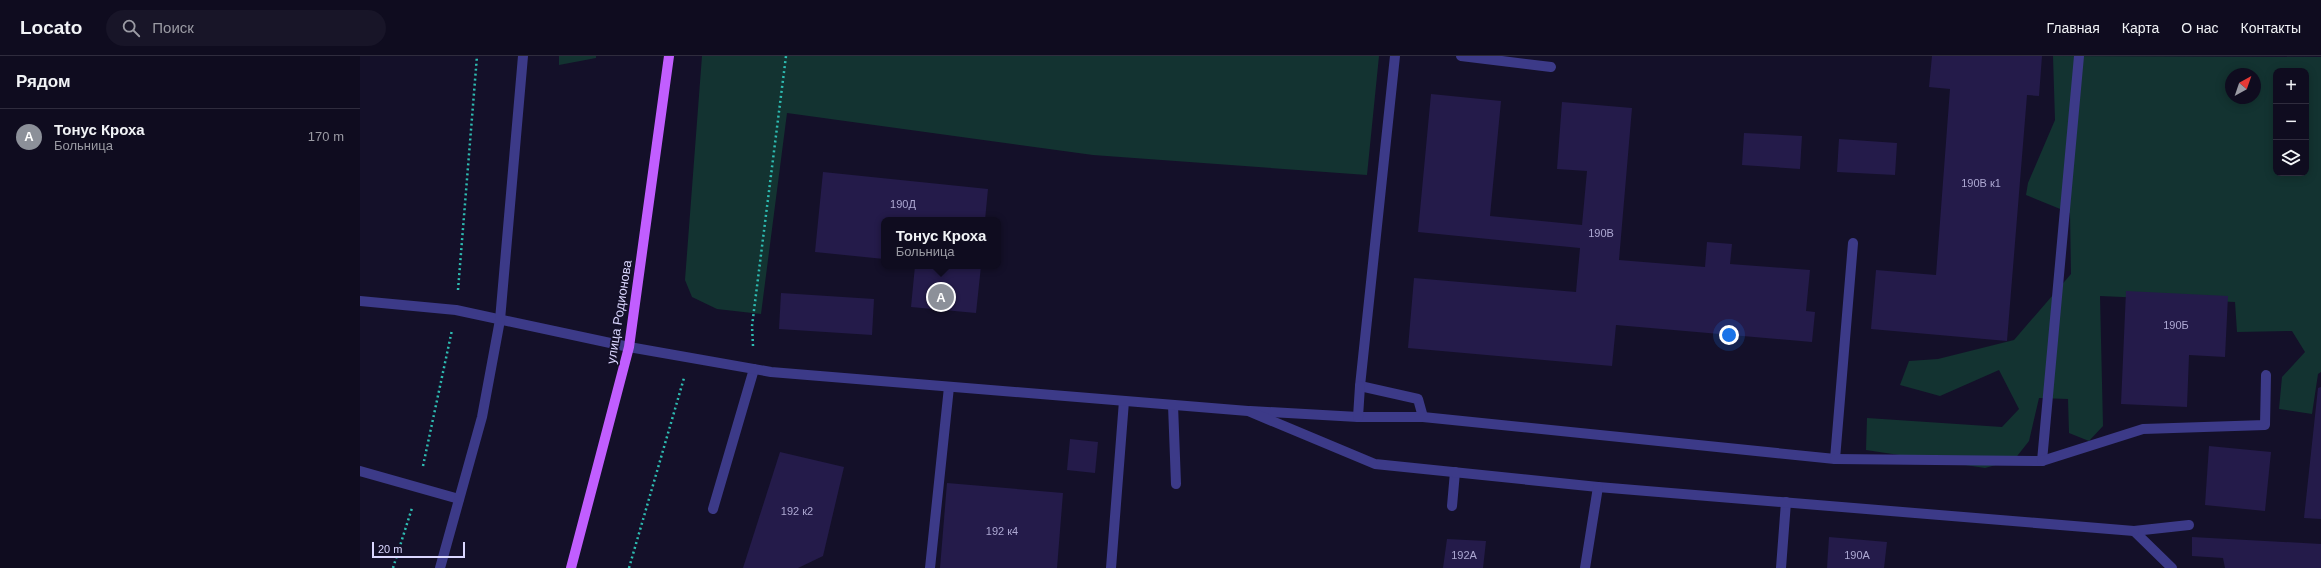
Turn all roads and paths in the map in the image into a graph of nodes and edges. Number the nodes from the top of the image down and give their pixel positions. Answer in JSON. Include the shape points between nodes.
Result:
{"nodes":[{"id":1,"x":523,"y":56,"type":"edge"},
{"id":2,"x":669,"y":56,"type":"edge"},
{"id":3,"x":786,"y":56,"type":"edge"},
{"id":4,"x":1395,"y":56,"type":"edge"},
{"id":5,"x":1460,"y":56,"type":"edge"},
{"id":6,"x":2079,"y":56,"type":"edge"},
{"id":7,"x":1551,"y":67,"type":"dead end"},
{"id":8,"x":1853,"y":243,"type":"dead end"},
{"id":9,"x":360,"y":301,"type":"edge"},
{"id":10,"x":500,"y":320,"type":"junction"},
{"id":11,"x":629,"y":347,"type":"junction"},
{"id":12,"x":690,"y":357,"type":"junction"},
{"id":13,"x":754,"y":369,"type":"junction"},
{"id":14,"x":2266,"y":375,"type":"dead end"},
{"id":15,"x":1360,"y":386,"type":"junction"},
{"id":16,"x":949,"y":387,"type":"junction"},
{"id":17,"x":1124,"y":401,"type":"junction"},
{"id":18,"x":1173,"y":405,"type":"junction"},
{"id":19,"x":1248,"y":411,"type":"junction"},
{"id":20,"x":1358,"y":417,"type":"junction"},
{"id":21,"x":1423,"y":417,"type":"junction"},
{"id":22,"x":1835,"y":459,"type":"junction"},
{"id":23,"x":2042,"y":461,"type":"junction"},
{"id":24,"x":360,"y":471,"type":"edge"},
{"id":25,"x":1454,"y":472,"type":"junction"},
{"id":26,"x":1176,"y":484,"type":"dead end"},
{"id":27,"x":1598,"y":487,"type":"junction"},
{"id":28,"x":459,"y":499,"type":"junction"},
{"id":29,"x":1786,"y":502,"type":"junction"},
{"id":30,"x":1452,"y":506,"type":"dead end"},
{"id":31,"x":713,"y":509,"type":"dead end"},
{"id":32,"x":2189,"y":526,"type":"dead end"},
{"id":33,"x":2134,"y":531,"type":"junction"},
{"id":34,"x":440,"y":568,"type":"edge"},
{"id":35,"x":571,"y":568,"type":"edge"},
{"id":36,"x":629,"y":568,"type":"edge"},
{"id":37,"x":930,"y":568,"type":"edge"},
{"id":38,"x":1111,"y":568,"type":"edge"},
{"id":39,"x":1586,"y":568,"type":"edge"},
{"id":40,"x":1781,"y":568,"type":"edge"},
{"id":41,"x":2172,"y":568,"type":"edge"}],
"edges":[{"from":1,"to":10,"type":"street"},
{"from":2,"to":11,"type":"main road","name":"улица Родионова"},
{"from":3,"to":13,"type":"path","via":[[752,326]]},
{"from":4,"to":15,"type":"street"},
{"from":5,"to":7,"type":"street"},
{"from":6,"to":23,"type":"street"},
{"from":8,"to":22,"type":"street"},
{"from":9,"to":10,"type":"street","via":[[456,310]]},
{"from":10,"to":11,"type":"street"},
{"from":10,"to":28,"type":"street","via":[[482,416]]},
{"from":11,"to":12,"type":"street"},
{"from":11,"to":35,"type":"main road","name":"улица Родионова"},
{"from":12,"to":13,"type":"street"},
{"from":12,"to":36,"type":"path"},
{"from":13,"to":16,"type":"street"},
{"from":13,"to":31,"type":"street"},
{"from":14,"to":23,"type":"street","via":[[2265,425],[2144,429]]},
{"from":15,"to":20,"type":"street"},
{"from":15,"to":21,"type":"street","via":[[1418,398]]},
{"from":16,"to":17,"type":"street"},
{"from":16,"to":37,"type":"street"},
{"from":17,"to":18,"type":"street"},
{"from":17,"to":38,"type":"street"},
{"from":18,"to":19,"type":"street"},
{"from":18,"to":26,"type":"street"},
{"from":19,"to":20,"type":"street"},
{"from":19,"to":25,"type":"street","via":[[1375,464]]},
{"from":20,"to":21,"type":"street"},
{"from":21,"to":22,"type":"street"},
{"from":22,"to":23,"type":"street"},
{"from":24,"to":28,"type":"street"},
{"from":25,"to":27,"type":"street"},
{"from":25,"to":30,"type":"street"},
{"from":27,"to":29,"type":"street"},
{"from":27,"to":39,"type":"street"},
{"from":28,"to":34,"type":"street"},
{"from":29,"to":33,"type":"street"},
{"from":29,"to":40,"type":"street"},
{"from":32,"to":33,"type":"street"},
{"from":33,"to":41,"type":"street"}]}
